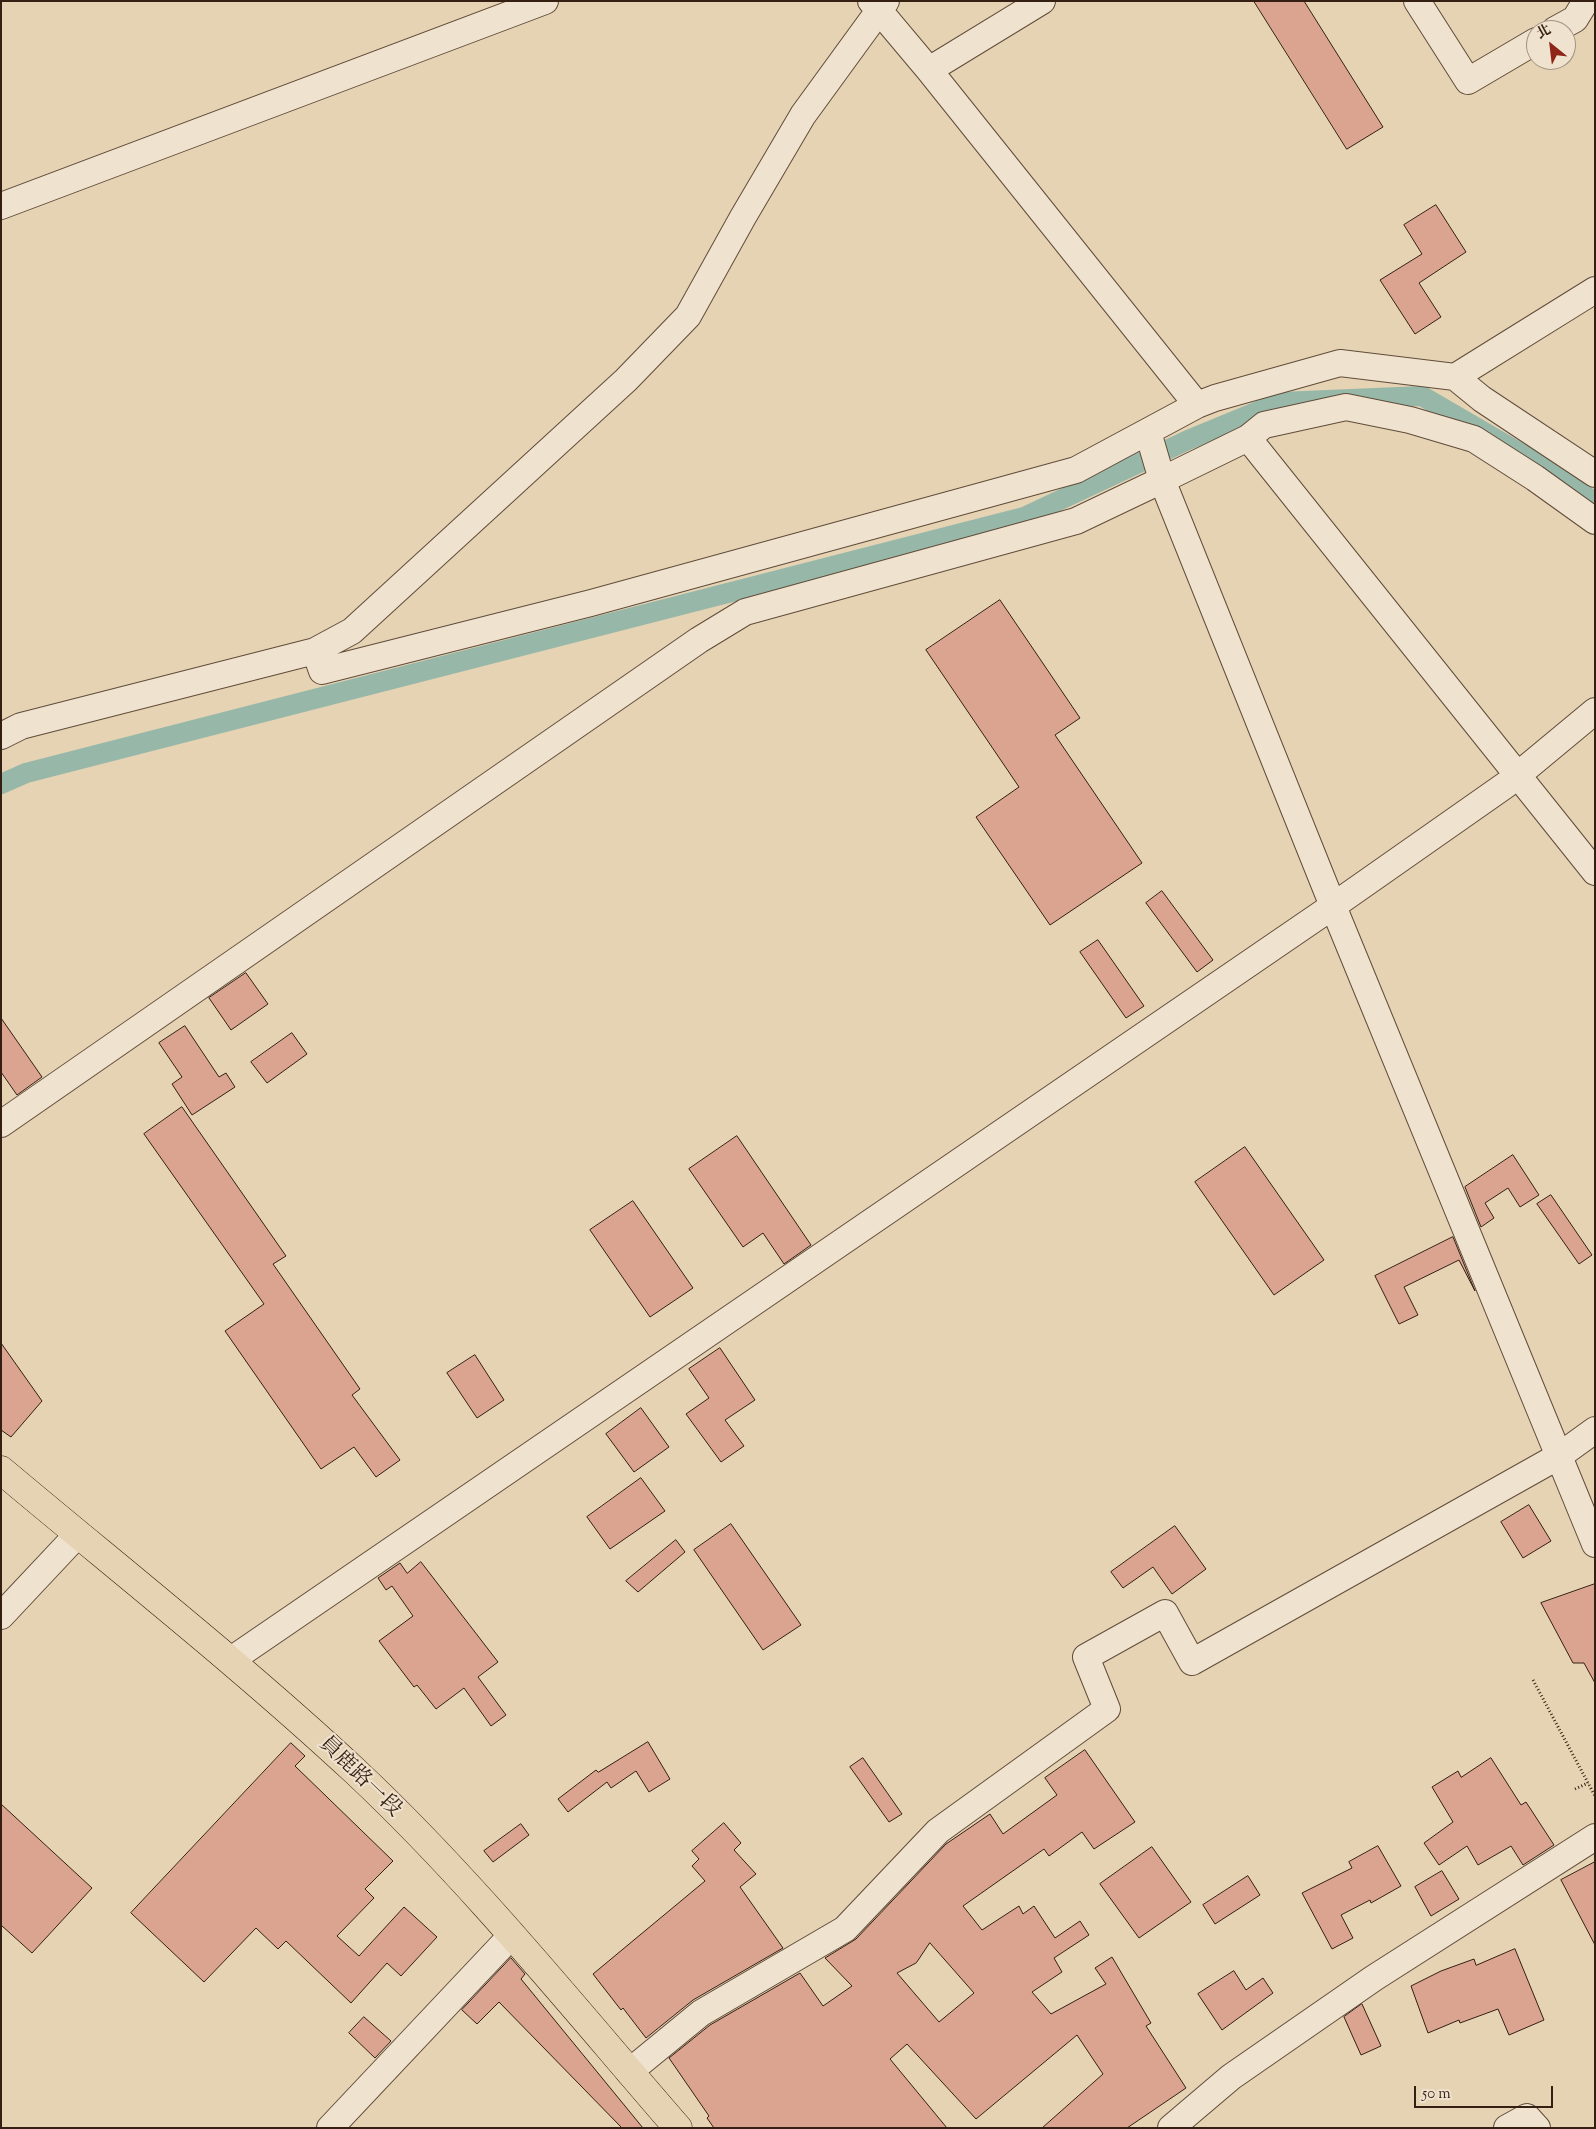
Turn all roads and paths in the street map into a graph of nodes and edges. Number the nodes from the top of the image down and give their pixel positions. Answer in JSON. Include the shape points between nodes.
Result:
{"nodes":[{"id":1,"x":545,"y":1,"type":"edge"},
{"id":2,"x":1042,"y":1,"type":"edge"},
{"id":3,"x":1417,"y":1,"type":"edge"},
{"id":4,"x":1586,"y":1,"type":"edge"},
{"id":5,"x":879,"y":4,"type":"edge"},
{"id":6,"x":1573,"y":20,"type":"edge"},
{"id":7,"x":1526,"y":47,"type":"edge"},
{"id":8,"x":929,"y":70,"type":"junction"},
{"id":9,"x":1,"y":206,"type":"edge"},
{"id":10,"x":1595,"y":290,"type":"edge"},
{"id":11,"x":1455,"y":377,"type":"junction"},
{"id":12,"x":1197,"y":405,"type":"junction"},
{"id":13,"x":1148,"y":432,"type":"junction"},
{"id":14,"x":1248,"y":438,"type":"junction"},
{"id":15,"x":1595,"y":474,"type":"edge"},
{"id":16,"x":1162,"y":480,"type":"junction"},
{"id":17,"x":1595,"y":521,"type":"edge"},
{"id":18,"x":315,"y":651,"type":"junction"},
{"id":19,"x":1595,"y":711,"type":"edge"},
{"id":20,"x":1,"y":736,"type":"edge"},
{"id":21,"x":1517,"y":775,"type":"junction"},
{"id":22,"x":1595,"y":872,"type":"edge"},
{"id":23,"x":1333,"y":906,"type":"junction"},
{"id":24,"x":1,"y":1124,"type":"edge"},
{"id":25,"x":1595,"y":1430,"type":"edge"},
{"id":26,"x":1559,"y":1456,"type":"junction"},
{"id":27,"x":1,"y":1470,"type":"edge"},
{"id":28,"x":78,"y":1534,"type":"junction"},
{"id":29,"x":1595,"y":1544,"type":"edge"},
{"id":30,"x":1,"y":1616,"type":"edge"},
{"id":31,"x":231,"y":1660,"type":"junction"},
{"id":32,"x":1533,"y":1680,"type":"dead end"},
{"id":33,"x":1588,"y":1783,"type":"junction"},
{"id":34,"x":1575,"y":1789,"type":"dead end"},
{"id":35,"x":1595,"y":1796,"type":"edge"},
{"id":36,"x":1595,"y":1837,"type":"edge"},
{"id":37,"x":511,"y":1936,"type":"junction"},
{"id":38,"x":629,"y":2072,"type":"junction"},
{"id":39,"x":1198,"y":2119,"type":"edge"},
{"id":40,"x":330,"y":2128,"type":"edge"},
{"id":41,"x":678,"y":2128,"type":"edge"},
{"id":42,"x":1171,"y":2128,"type":"edge"},
{"id":43,"x":1507,"y":2128,"type":"edge"},
{"id":44,"x":1536,"y":2128,"type":"edge"}],
"edges":[{"from":1,"to":9,"type":"street"},
{"from":2,"to":8,"type":"street"},
{"from":3,"to":7,"type":"street","via":[[1468,81]]},
{"from":4,"to":6,"type":"street"},
{"from":5,"to":8,"type":"street"},
{"from":5,"to":18,"type":"street","via":[[803,115],[688,316],[626,380],[352,631]]},
{"from":8,"to":12,"type":"street"},
{"from":10,"to":11,"type":"street"},
{"from":11,"to":12,"type":"street","via":[[1340,363]]},
{"from":11,"to":15,"type":"street","via":[[1482,399]]},
{"from":12,"to":13,"type":"street"},
{"from":13,"to":16,"type":"street"},
{"from":13,"to":18,"type":"street","via":[[1076,470],[591,603],[322,671]]},
{"from":14,"to":16,"type":"street"},
{"from":14,"to":17,"type":"street","via":[[1264,425],[1346,407],[1410,420],[1474,439]]},
{"from":14,"to":21,"type":"street"},
{"from":16,"to":23,"type":"street"},
{"from":16,"to":24,"type":"street","via":[[1076,521],[745,612],[699,640]]},
{"from":18,"to":20,"type":"street","via":[[21,726]]},
{"from":19,"to":21,"type":"street"},
{"from":21,"to":22,"type":"street"},
{"from":21,"to":23,"type":"street"},
{"from":23,"to":26,"type":"street"},
{"from":23,"to":31,"type":"street"},
{"from":25,"to":26,"type":"street"},
{"from":26,"to":29,"type":"street"},
{"from":26,"to":38,"type":"street","via":[[1192,1662],[1165,1613],[1086,1657],[1108,1709],[938,1831],[845,1929],[701,2013]]},
{"from":27,"to":28,"type":"main road","name":"員鹿路一段"},
{"from":28,"to":30,"type":"street"},
{"from":28,"to":31,"type":"main road","name":"員鹿路一段"},
{"from":31,"to":37,"type":"main road","name":"員鹿路一段","via":[[357,1773],[465,1883]]},
{"from":32,"to":33,"type":"path"},
{"from":33,"to":34,"type":"path"},
{"from":33,"to":35,"type":"path"},
{"from":36,"to":39,"type":"street","via":[[1374,1978],[1231,2077]]},
{"from":37,"to":38,"type":"main road","name":"員鹿路一段"},
{"from":37,"to":40,"type":"street"},
{"from":38,"to":41,"type":"main road","name":"員鹿路一段"},
{"from":39,"to":42,"type":"street"},
{"from":43,"to":44,"type":"street","via":[[1527,2117]]}]}
